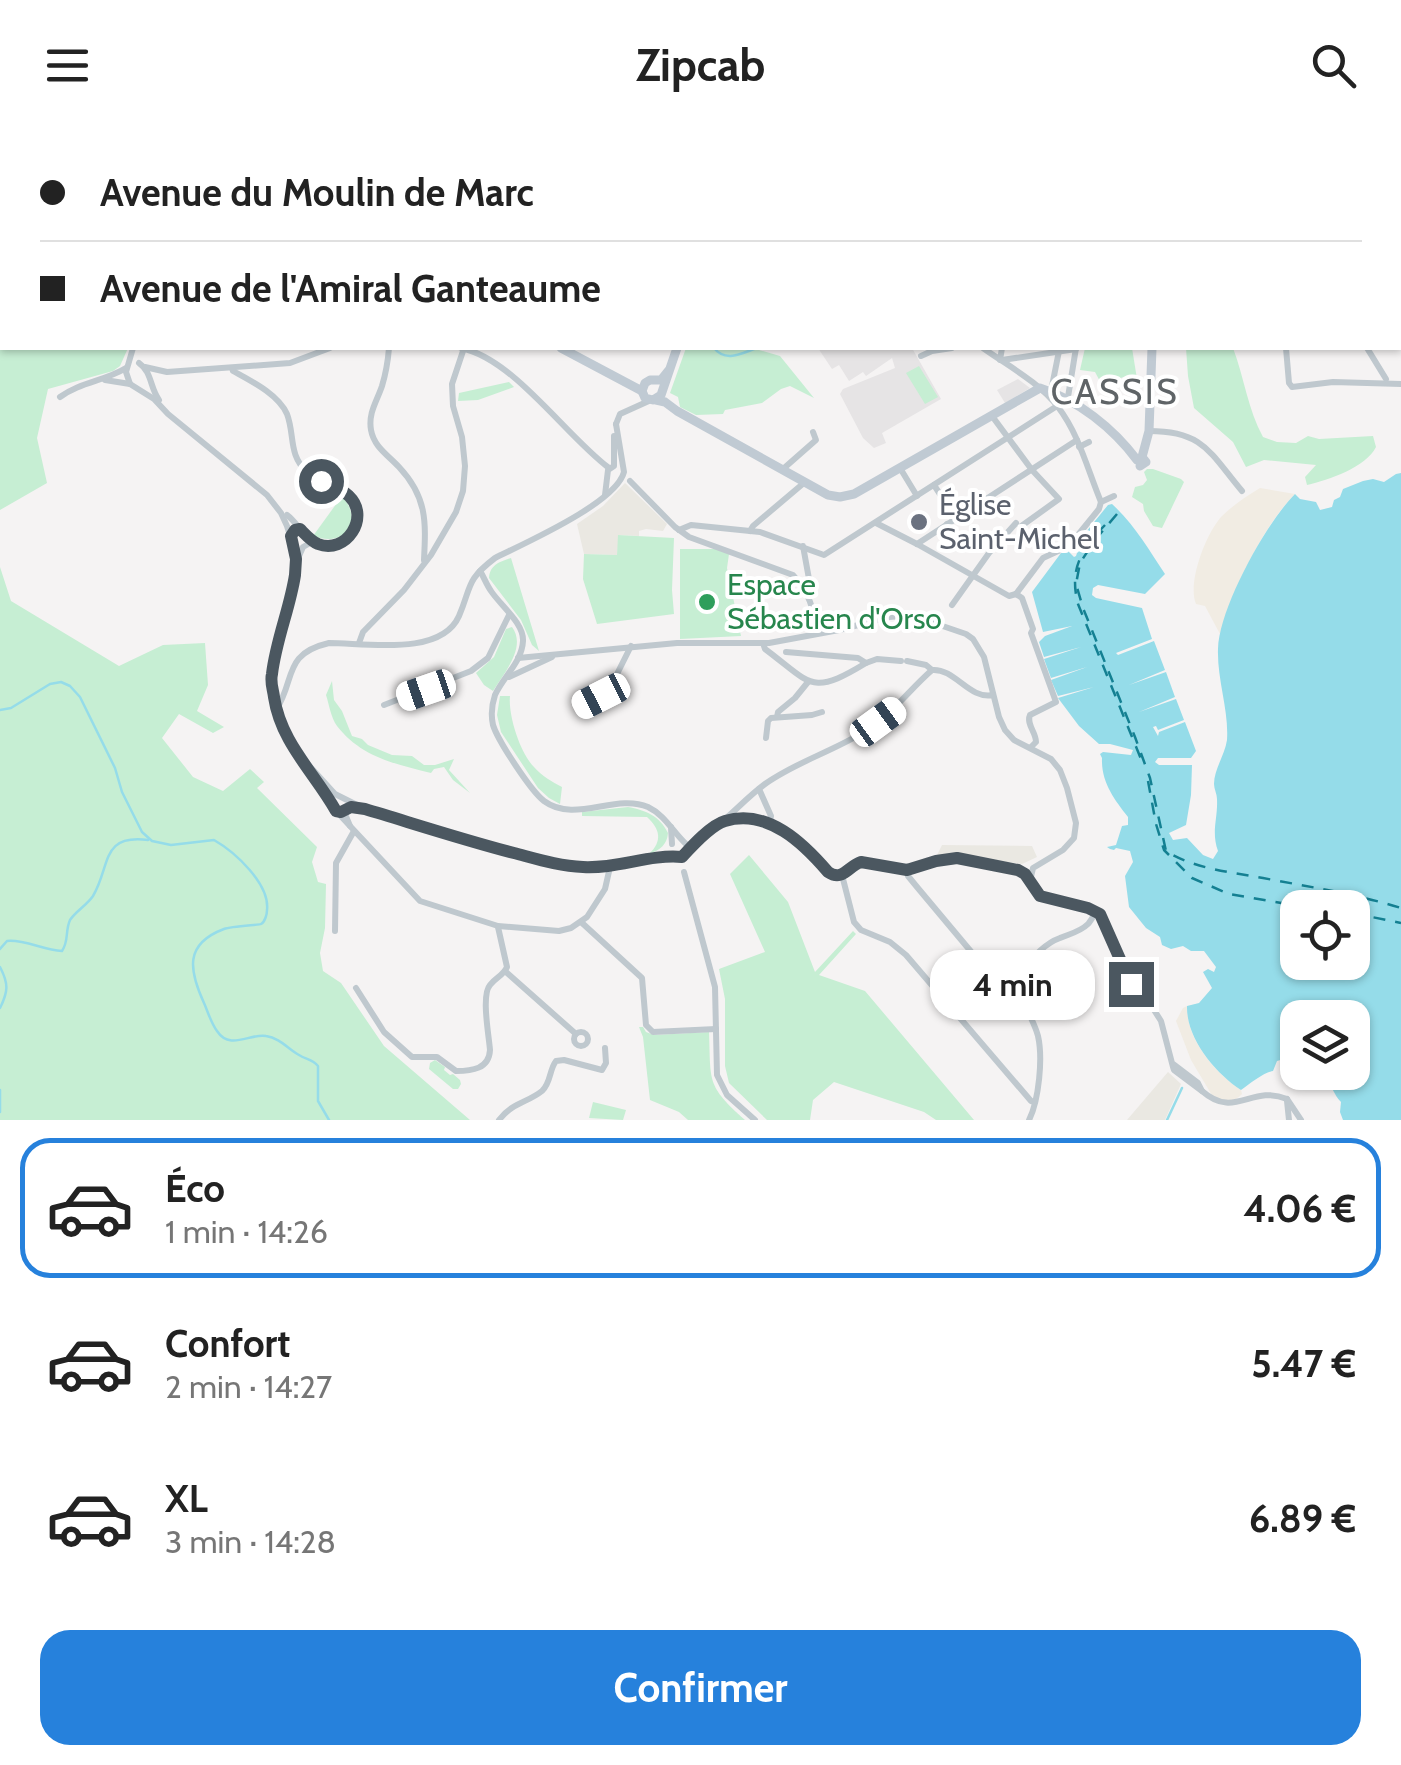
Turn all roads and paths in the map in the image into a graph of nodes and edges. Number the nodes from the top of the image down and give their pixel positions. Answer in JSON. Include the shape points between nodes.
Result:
{"nodes":[{"id":1,"x":134,"y":350,"type":"edge"},
{"id":2,"x":136,"y":350,"type":"edge"},
{"id":3,"x":324,"y":350,"type":"edge"},
{"id":4,"x":389,"y":350,"type":"edge"},
{"id":5,"x":461,"y":350,"type":"edge"},
{"id":6,"x":470,"y":350,"type":"edge"},
{"id":7,"x":565,"y":350,"type":"edge"},
{"id":8,"x":677,"y":350,"type":"edge"},
{"id":9,"x":939,"y":350,"type":"edge"},
{"id":10,"x":986,"y":350,"type":"edge"},
{"id":11,"x":1002,"y":350,"type":"edge"},
{"id":12,"x":1058,"y":350,"type":"joint"},
{"id":13,"x":1076,"y":350,"type":"edge"},
{"id":14,"x":1152,"y":350,"type":"edge"},
{"id":15,"x":1286,"y":350,"type":"edge"},
{"id":16,"x":1368,"y":350,"type":"edge"},
{"id":17,"x":921,"y":356,"type":"dead end"},
{"id":18,"x":1000,"y":360,"type":"junction"},
{"id":19,"x":142,"y":365,"type":"junction"},
{"id":20,"x":128,"y":366,"type":"junction"},
{"id":21,"x":253,"y":366,"type":"junction"},
{"id":22,"x":232,"y":368,"type":"junction"},
{"id":23,"x":669,"y":370,"type":"junction"},
{"id":24,"x":150,"y":376,"type":"junction"},
{"id":25,"x":1386,"y":379,"type":"dead end"},
{"id":26,"x":104,"y":380,"type":"junction"},
{"id":27,"x":252,"y":381,"type":"junction"},
{"id":28,"x":656,"y":381,"type":"junction"},
{"id":29,"x":130,"y":384,"type":"junction"},
{"id":30,"x":1401,"y":384,"type":"edge"},
{"id":31,"x":140,"y":388,"type":"junction"},
{"id":32,"x":1040,"y":388,"type":"junction"},
{"id":33,"x":1052,"y":392,"type":"junction"},
{"id":34,"x":651,"y":395,"type":"junction"},
{"id":35,"x":60,"y":397,"type":"dead end"},
{"id":36,"x":1068,"y":398,"type":"junction"},
{"id":37,"x":1057,"y":406,"type":"junction"},
{"id":38,"x":992,"y":416,"type":"junction"},
{"id":39,"x":616,"y":424,"type":"junction"},
{"id":40,"x":1148,"y":431,"type":"junction"},
{"id":41,"x":813,"y":432,"type":"dead end"},
{"id":42,"x":1008,"y":438,"type":"junction"},
{"id":43,"x":1089,"y":442,"type":"dead end"},
{"id":44,"x":1078,"y":444,"type":"junction"},
{"id":45,"x":614,"y":455,"type":"junction"},
{"id":46,"x":600,"y":461,"type":"junction"},
{"id":47,"x":611,"y":467,"type":"junction"},
{"id":48,"x":900,"y":468,"type":"junction"},
{"id":49,"x":782,"y":470,"type":"junction"},
{"id":50,"x":1032,"y":470,"type":"junction"},
{"id":51,"x":623,"y":471,"type":"junction"},
{"id":52,"x":608,"y":478,"type":"junction"},
{"id":53,"x":630,"y":481,"type":"junction"},
{"id":54,"x":619,"y":482,"type":"junction"},
{"id":55,"x":805,"y":482,"type":"junction"},
{"id":56,"x":934,"y":485,"type":"junction"},
{"id":57,"x":1242,"y":492,"type":"dead end"},
{"id":58,"x":604,"y":496,"type":"junction"},
{"id":59,"x":917,"y":496,"type":"junction"},
{"id":60,"x":1114,"y":496,"type":"dead end"},
{"id":61,"x":1101,"y":502,"type":"junction"},
{"id":62,"x":956,"y":519,"type":"junction"},
{"id":63,"x":876,"y":523,"type":"junction"},
{"id":64,"x":947,"y":524,"type":"junction"},
{"id":65,"x":679,"y":530,"type":"junction"},
{"id":66,"x":750,"y":531,"type":"junction"},
{"id":67,"x":296,"y":534,"type":"junction"},
{"id":68,"x":312,"y":542,"type":"junction"},
{"id":69,"x":918,"y":544,"type":"junction"},
{"id":70,"x":803,"y":546,"type":"junction"},
{"id":71,"x":965,"y":548,"type":"dead end"},
{"id":72,"x":818,"y":554,"type":"junction"},
{"id":73,"x":299,"y":556,"type":"junction"},
{"id":74,"x":424,"y":561,"type":"junction"},
{"id":75,"x":807,"y":567,"type":"junction"},
{"id":76,"x":477,"y":574,"type":"junction"},
{"id":77,"x":973,"y":576,"type":"junction"},
{"id":78,"x":803,"y":586,"type":"junction"},
{"id":79,"x":1016,"y":594,"type":"junction"},
{"id":80,"x":952,"y":605,"type":"dead end"},
{"id":81,"x":509,"y":615,"type":"junction"},
{"id":82,"x":818,"y":633,"type":"junction"},
{"id":83,"x":522,"y":636,"type":"junction"},
{"id":84,"x":359,"y":643,"type":"junction"},
{"id":85,"x":763,"y":643,"type":"junction"},
{"id":86,"x":631,"y":646,"type":"junction"},
{"id":87,"x":786,"y":652,"type":"dead end"},
{"id":88,"x":518,"y":658,"type":"junction"},
{"id":89,"x":538,"y":659,"type":"junction"},
{"id":90,"x":866,"y":663,"type":"junction"},
{"id":91,"x":932,"y":670,"type":"junction"},
{"id":92,"x":505,"y":680,"type":"junction"},
{"id":93,"x":288,"y":681,"type":"junction"},
{"id":94,"x":808,"y":682,"type":"junction"},
{"id":95,"x":273,"y":691,"type":"junction"},
{"id":96,"x":993,"y":695,"type":"junction"},
{"id":97,"x":384,"y":705,"type":"dead end"},
{"id":98,"x":580,"y":707,"type":"dead end"},
{"id":99,"x":276,"y":710,"type":"junction"},
{"id":100,"x":822,"y":712,"type":"dead end"},
{"id":101,"x":777,"y":717,"type":"junction"},
{"id":102,"x":766,"y":738,"type":"dead end"},
{"id":103,"x":293,"y":748,"type":"junction"},
{"id":104,"x":1031,"y":748,"type":"junction"},
{"id":105,"x":759,"y":788,"type":"junction"},
{"id":106,"x":342,"y":798,"type":"junction"},
{"id":107,"x":334,"y":808,"type":"junction"},
{"id":108,"x":365,"y":809,"type":"junction"},
{"id":109,"x":346,"y":810,"type":"junction"},
{"id":110,"x":722,"y":821,"type":"junction"},
{"id":111,"x":769,"y":825,"type":"junction"},
{"id":112,"x":670,"y":826,"type":"junction"},
{"id":113,"x":352,"y":829,"type":"junction"},
{"id":114,"x":699,"y":839,"type":"junction"},
{"id":115,"x":683,"y":841,"type":"junction"},
{"id":116,"x":672,"y":846,"type":"junction"},
{"id":117,"x":687,"y":852,"type":"junction"},
{"id":118,"x":676,"y":856,"type":"junction"},
{"id":119,"x":656,"y":857,"type":"junction"},
{"id":120,"x":610,"y":867,"type":"junction"},
{"id":121,"x":1033,"y":868,"type":"junction"},
{"id":122,"x":907,"y":870,"type":"junction"},
{"id":123,"x":1018,"y":870,"type":"junction"},
{"id":124,"x":684,"y":872,"type":"junction"},
{"id":125,"x":842,"y":876,"type":"junction"},
{"id":126,"x":1030,"y":882,"type":"junction"},
{"id":127,"x":1096,"y":911,"type":"junction"},
{"id":128,"x":581,"y":922,"type":"junction"},
{"id":129,"x":498,"y":926,"type":"junction"},
{"id":130,"x":335,"y":931,"type":"dead end"},
{"id":131,"x":506,"y":972,"type":"junction"},
{"id":132,"x":356,"y":988,"type":"dead end"},
{"id":133,"x":1021,"y":993,"type":"junction"},
{"id":134,"x":716,"y":1029,"type":"junction"},
{"id":135,"x":576,"y":1034,"type":"dead end"},
{"id":136,"x":605,"y":1048,"type":"dead end"},
{"id":137,"x":1288,"y":1099,"type":"junction"},
{"id":138,"x":1034,"y":1102,"type":"junction"},
{"id":139,"x":499,"y":1120,"type":"edge"},
{"id":140,"x":755,"y":1120,"type":"edge"},
{"id":141,"x":1028,"y":1120,"type":"edge"},
{"id":142,"x":1289,"y":1120,"type":"edge"},
{"id":143,"x":1301,"y":1120,"type":"edge"}],
"edges":[{"from":1,"to":20,"type":"street"},
{"from":2,"to":19,"type":"street"},
{"from":3,"to":21,"type":"street","via":[[290,363]]},
{"from":4,"to":74,"type":"street","via":[[370,426],[420,498]]},
{"from":5,"to":74,"type":"street","via":[[452,396],[465,451],[463,490],[448,528]]},
{"from":6,"to":46,"type":"street","via":[[521,385]]},
{"from":7,"to":34,"type":"street"},
{"from":8,"to":23,"type":"street"},
{"from":9,"to":17,"type":"street"},
{"from":10,"to":18,"type":"street"},
{"from":11,"to":18,"type":"street"},
{"from":12,"to":18,"type":"street"},
{"from":12,"to":33,"type":"street"},
{"from":13,"to":36,"type":"street"},
{"from":14,"to":40,"type":"street"},
{"from":15,"to":30,"type":"street","via":[[1292,387]]},
{"from":16,"to":25,"type":"street"},
{"from":18,"to":32,"type":"street"},
{"from":19,"to":20,"type":"street"},
{"from":19,"to":22,"type":"street","via":[[167,372]]},
{"from":19,"to":24,"type":"street"},
{"from":20,"to":26,"type":"street"},
{"from":20,"to":29,"type":"street"},
{"from":21,"to":22,"type":"street"},
{"from":21,"to":27,"type":"street"},
{"from":22,"to":27,"type":"street"},
{"from":23,"to":28,"type":"street"},
{"from":23,"to":34,"type":"street"},
{"from":24,"to":31,"type":"street"},
{"from":24,"to":67,"type":"street","via":[[159,400],[270,493]]},
{"from":26,"to":29,"type":"street"},
{"from":26,"to":35,"type":"street","via":[[72,387]]},
{"from":27,"to":68,"type":"street","via":[[285,410],[294,453],[307,472],[355,504],[357,522],[348,539]]},
{"from":28,"to":34,"type":"street","via":[[660,385]]},
{"from":28,"to":34,"type":"street","via":[[647,382]]},
{"from":29,"to":31,"type":"street"},
{"from":31,"to":67,"type":"street","via":[[267,495]]},
{"from":32,"to":33,"type":"street"},
{"from":32,"to":37,"type":"street"},
{"from":32,"to":38,"type":"street"},
{"from":33,"to":36,"type":"street"},
{"from":34,"to":39,"type":"street","via":[[620,414]]},
{"from":34,"to":49,"type":"street"},
{"from":36,"to":40,"type":"street","via":[[1140,458]]},
{"from":37,"to":42,"type":"street"},
{"from":37,"to":44,"type":"street"},
{"from":38,"to":42,"type":"street"},
{"from":38,"to":48,"type":"street"},
{"from":39,"to":45,"type":"street"},
{"from":39,"to":51,"type":"street"},
{"from":40,"to":57,"type":"street","via":[[1180,433],[1206,447]]},
{"from":41,"to":49,"type":"street","via":[[816,440]]},
{"from":42,"to":50,"type":"street"},
{"from":42,"to":56,"type":"street"},
{"from":43,"to":44,"type":"street"},
{"from":44,"to":50,"type":"street"},
{"from":44,"to":61,"type":"street"},
{"from":45,"to":46,"type":"street"},
{"from":45,"to":47,"type":"street"},
{"from":46,"to":47,"type":"street"},
{"from":47,"to":51,"type":"street"},
{"from":47,"to":52,"type":"street"},
{"from":48,"to":55,"type":"street","via":[[836,497]]},
{"from":48,"to":59,"type":"street"},
{"from":49,"to":55,"type":"street"},
{"from":50,"to":62,"type":"street"},
{"from":50,"to":77,"type":"street","via":[[1059,499],[1018,525]]},
{"from":51,"to":53,"type":"street"},
{"from":51,"to":54,"type":"street"},
{"from":52,"to":54,"type":"street"},
{"from":52,"to":58,"type":"street"},
{"from":53,"to":54,"type":"street"},
{"from":53,"to":65,"type":"street"},
{"from":54,"to":58,"type":"street"},
{"from":55,"to":66,"type":"street"},
{"from":56,"to":59,"type":"street"},
{"from":56,"to":62,"type":"street"},
{"from":58,"to":76,"type":"street"},
{"from":59,"to":63,"type":"street"},
{"from":60,"to":61,"type":"street"},
{"from":61,"to":79,"type":"street","via":[[1069,546],[1043,558]]},
{"from":62,"to":64,"type":"street"},
{"from":63,"to":69,"type":"street"},
{"from":63,"to":72,"type":"street"},
{"from":64,"to":69,"type":"street"},
{"from":64,"to":71,"type":"street"},
{"from":65,"to":66,"type":"street","via":[[691,525]]},
{"from":65,"to":78,"type":"street","via":[[792,575]]},
{"from":66,"to":70,"type":"street"},
{"from":67,"to":68,"type":"street"},
{"from":67,"to":73,"type":"street"},
{"from":67,"to":95,"type":"street"},
{"from":68,"to":73,"type":"street"},
{"from":69,"to":77,"type":"street"},
{"from":70,"to":72,"type":"street"},
{"from":70,"to":75,"type":"street"},
{"from":72,"to":75,"type":"street"},
{"from":73,"to":95,"type":"street"},
{"from":74,"to":84,"type":"street"},
{"from":75,"to":78,"type":"street"},
{"from":76,"to":81,"type":"street"},
{"from":76,"to":84,"type":"street","via":[[443,636],[421,643]]},
{"from":77,"to":79,"type":"street"},
{"from":77,"to":80,"type":"street"},
{"from":78,"to":82,"type":"street"},
{"from":79,"to":104,"type":"street","via":[[1056,702],[1030,714],[1036,737]]},
{"from":81,"to":83,"type":"street"},
{"from":81,"to":97,"type":"street","via":[[488,658],[471,672]]},
{"from":82,"to":85,"type":"street"},
{"from":82,"to":96,"type":"street","via":[[910,617],[966,634],[984,658]]},
{"from":83,"to":88,"type":"street"},
{"from":83,"to":89,"type":"street"},
{"from":84,"to":93,"type":"street","via":[[314,646],[297,660]]},
{"from":85,"to":86,"type":"street"},
{"from":85,"to":94,"type":"street"},
{"from":86,"to":89,"type":"street"},
{"from":86,"to":98,"type":"street","via":[[608,690]]},
{"from":87,"to":90,"type":"street"},
{"from":88,"to":89,"type":"street"},
{"from":88,"to":92,"type":"street"},
{"from":89,"to":92,"type":"street"},
{"from":90,"to":91,"type":"street","via":[[904,661]]},
{"from":90,"to":94,"type":"street","via":[[834,680]]},
{"from":91,"to":96,"type":"street","via":[[978,695]]},
{"from":91,"to":105,"type":"street","via":[[861,733]]},
{"from":92,"to":112,"type":"street","via":[[493,702],[493,725],[546,803],[563,810],[635,804]]},
{"from":93,"to":95,"type":"street"},
{"from":93,"to":99,"type":"street"},
{"from":94,"to":101,"type":"street"},
{"from":95,"to":99,"type":"street"},
{"from":96,"to":104,"type":"street","via":[[1005,730]]},
{"from":99,"to":103,"type":"street"},
{"from":100,"to":101,"type":"street"},
{"from":101,"to":102,"type":"street","via":[[769,719]]},
{"from":103,"to":106,"type":"street"},
{"from":103,"to":107,"type":"street"},
{"from":104,"to":121,"type":"street","via":[[1060,770],[1076,823],[1070,845]]},
{"from":105,"to":110,"type":"street"},
{"from":105,"to":111,"type":"street"},
{"from":106,"to":107,"type":"street","via":[[334,799]]},
{"from":106,"to":108,"type":"street"},
{"from":106,"to":109,"type":"street"},
{"from":107,"to":109,"type":"street"},
{"from":107,"to":113,"type":"street"},
{"from":108,"to":109,"type":"street"},
{"from":108,"to":120,"type":"street","via":[[562,865]]},
{"from":109,"to":113,"type":"street"},
{"from":110,"to":111,"type":"street"},
{"from":110,"to":114,"type":"street"},
{"from":111,"to":125,"type":"street"},
{"from":112,"to":115,"type":"street"},
{"from":112,"to":116,"type":"street"},
{"from":113,"to":129,"type":"street","via":[[420,901]]},
{"from":113,"to":130,"type":"street","via":[[336,859]]},
{"from":114,"to":115,"type":"street"},
{"from":114,"to":117,"type":"street"},
{"from":115,"to":116,"type":"street"},
{"from":115,"to":117,"type":"street"},
{"from":116,"to":118,"type":"street"},
{"from":116,"to":119,"type":"street"},
{"from":117,"to":118,"type":"street"},
{"from":117,"to":124,"type":"street"},
{"from":118,"to":119,"type":"street"},
{"from":118,"to":124,"type":"street"},
{"from":119,"to":120,"type":"street"},
{"from":120,"to":128,"type":"street","via":[[607,886]]},
{"from":121,"to":123,"type":"street"},
{"from":121,"to":126,"type":"street"},
{"from":122,"to":123,"type":"street","via":[[957,858]]},
{"from":122,"to":125,"type":"street","via":[[861,862]]},
{"from":122,"to":133,"type":"street","via":[[999,985]]},
{"from":123,"to":126,"type":"street"},
{"from":124,"to":134,"type":"street","via":[[715,987]]},
{"from":125,"to":138,"type":"street","via":[[858,927],[906,955]]},
{"from":126,"to":127,"type":"street","via":[[1040,896]]},
{"from":127,"to":133,"type":"street","via":[[1088,924],[1037,954]]},
{"from":127,"to":137,"type":"street","via":[[1131,984],[1158,1015],[1176,1072],[1223,1106],[1266,1095]]},
{"from":128,"to":129,"type":"street","via":[[559,930]]},
{"from":128,"to":134,"type":"street","via":[[642,978],[649,1029]]},
{"from":129,"to":131,"type":"street"},
{"from":131,"to":132,"type":"street","via":[[486,994],[490,1059],[462,1071],[437,1056],[412,1057],[384,1032]]},
{"from":131,"to":135,"type":"street"},
{"from":133,"to":138,"type":"street","via":[[1038,1034]]},
{"from":134,"to":140,"type":"street","via":[[722,1087]]},
{"from":136,"to":139,"type":"street","via":[[602,1070],[556,1060],[544,1090]]},
{"from":137,"to":142,"type":"street"},
{"from":137,"to":143,"type":"street"},
{"from":138,"to":141,"type":"street"}]}
